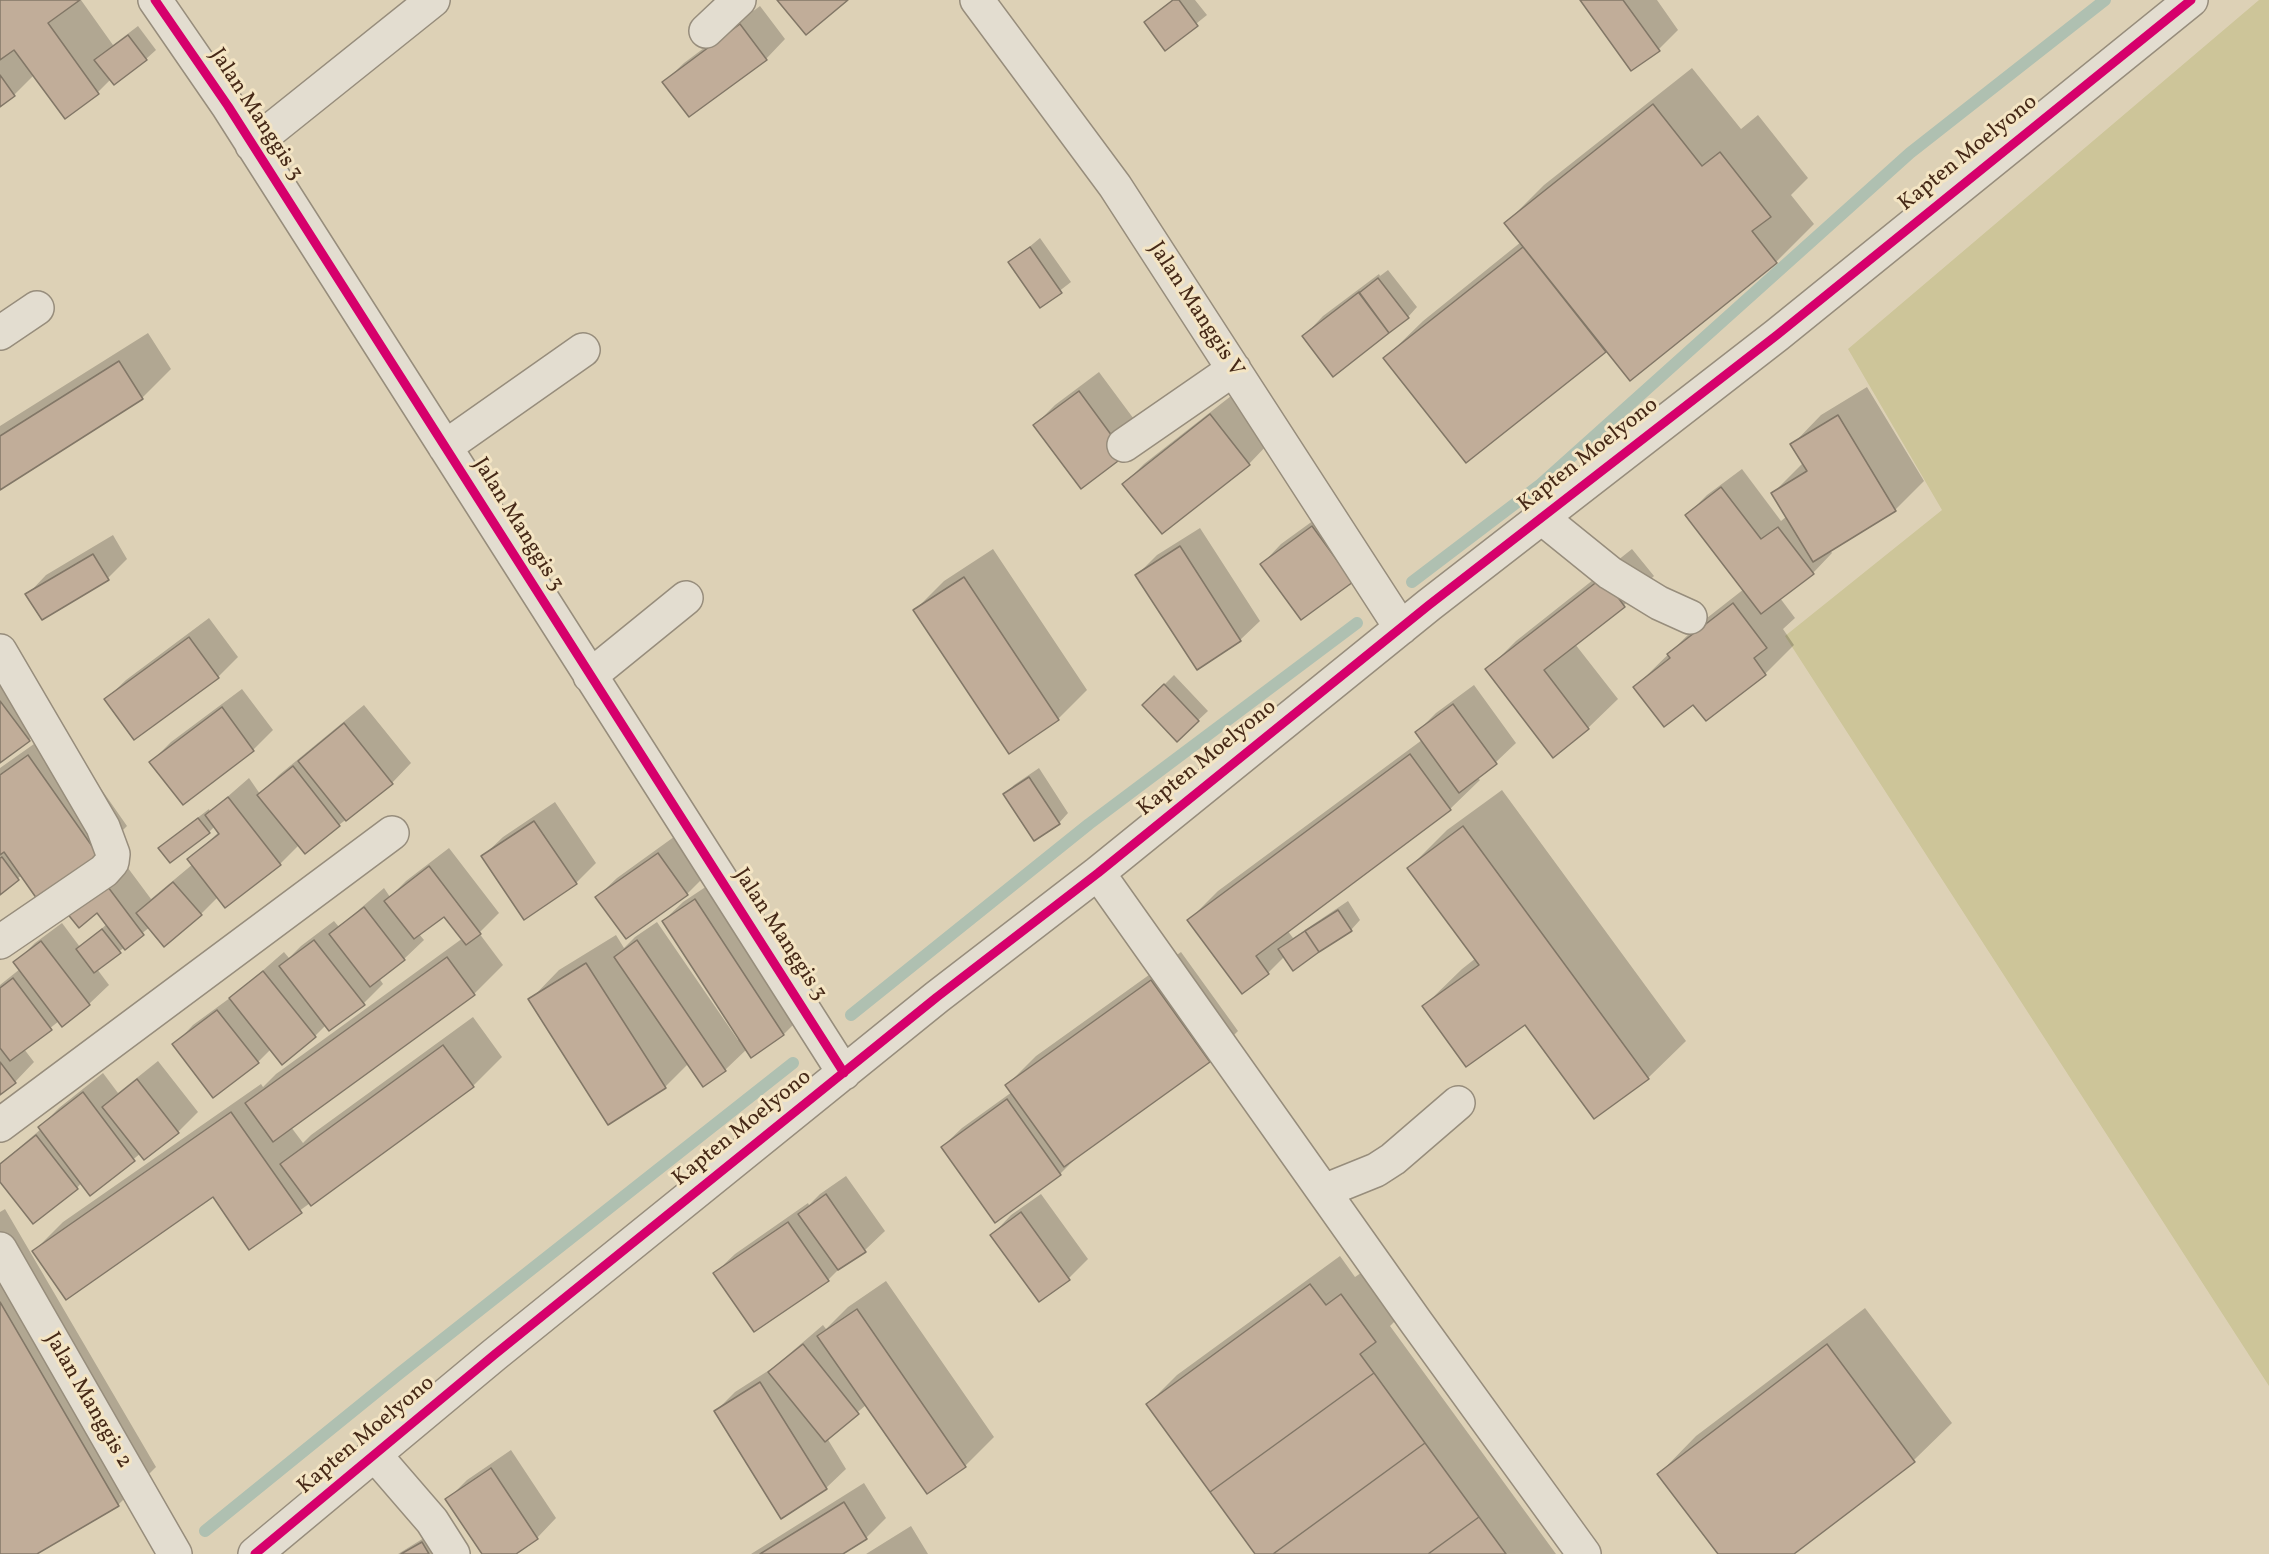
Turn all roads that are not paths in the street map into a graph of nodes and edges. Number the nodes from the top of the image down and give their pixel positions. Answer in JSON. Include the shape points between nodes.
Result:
{"nodes":[{"id":1,"x":155,"y":0,"type":"edge"},
{"id":2,"x":433,"y":0,"type":"edge"},
{"id":3,"x":739,"y":0,"type":"edge"},
{"id":4,"x":976,"y":0,"type":"edge"},
{"id":5,"x":2191,"y":0,"type":"edge"},
{"id":6,"x":706,"y":31,"type":"dead end"},
{"id":7,"x":252,"y":145,"type":"junction"},
{"id":8,"x":38,"y":308,"type":"dead end"},
{"id":9,"x":0,"y":333,"type":"edge"},
{"id":10,"x":584,"y":350,"type":"dead end"},
{"id":11,"x":1234,"y":369,"type":"junction"},
{"id":12,"x":1124,"y":445,"type":"dead end"},
{"id":13,"x":445,"y":447,"type":"junction"},
{"id":14,"x":1542,"y":518,"type":"junction"},
{"id":15,"x":686,"y":598,"type":"dead end"},
{"id":16,"x":1690,"y":617,"type":"dead end"},
{"id":17,"x":1401,"y":628,"type":"junction"},
{"id":18,"x":0,"y":651,"type":"edge"},
{"id":19,"x":591,"y":676,"type":"junction"},
{"id":20,"x":392,"y":833,"type":"dead end"},
{"id":21,"x":1098,"y":873,"type":"junction"},
{"id":22,"x":0,"y":942,"type":"edge"},
{"id":23,"x":844,"y":1073,"type":"junction"},
{"id":24,"x":1458,"y":1103,"type":"dead end"},
{"id":25,"x":0,"y":1125,"type":"edge"},
{"id":26,"x":1324,"y":1191,"type":"junction"},
{"id":27,"x":0,"y":1249,"type":"edge"},
{"id":28,"x":375,"y":1455,"type":"junction"},
{"id":29,"x":175,"y":1554,"type":"edge"},
{"id":30,"x":255,"y":1554,"type":"edge"},
{"id":31,"x":453,"y":1554,"type":"edge"},
{"id":32,"x":1584,"y":1554,"type":"edge"}],
"edges":[{"from":1,"to":7,"type":"street","name":"Jalan Manggis 3"},
{"from":2,"to":7,"type":"street"},
{"from":3,"to":6,"type":"street"},
{"from":4,"to":11,"type":"street","name":"Jalan Manggis V","via":[[1115,186]]},
{"from":5,"to":14,"type":"street","name":"Kapten Moelyono","via":[[1777,335]]},
{"from":7,"to":13,"type":"street","name":"Jalan Manggis 3"},
{"from":8,"to":9,"type":"street"},
{"from":10,"to":13,"type":"street"},
{"from":11,"to":12,"type":"street"},
{"from":11,"to":17,"type":"street","name":"Jalan Manggis V"},
{"from":13,"to":19,"type":"street","name":"Jalan Manggis 3"},
{"from":14,"to":16,"type":"street","via":[[1610,573]]},
{"from":14,"to":17,"type":"street","name":"Kapten Moelyono"},
{"from":15,"to":19,"type":"street"},
{"from":17,"to":21,"type":"street","name":"Kapten Moelyono"},
{"from":18,"to":22,"type":"street","via":[[103,827],[113,854],[104,871]]},
{"from":19,"to":23,"type":"street","name":"Jalan Manggis 3"},
{"from":20,"to":25,"type":"street"},
{"from":21,"to":23,"type":"street","name":"Kapten Moelyono"},
{"from":21,"to":26,"type":"street"},
{"from":23,"to":28,"type":"street","name":"Kapten Moelyono"},
{"from":24,"to":26,"type":"street","via":[[1393,1159]]},
{"from":26,"to":32,"type":"street"},
{"from":27,"to":29,"type":"street","name":"Jalan Manggis 2"},
{"from":28,"to":30,"type":"street","name":"Kapten Moelyono"},
{"from":28,"to":31,"type":"street","via":[[432,1521]]}]}
